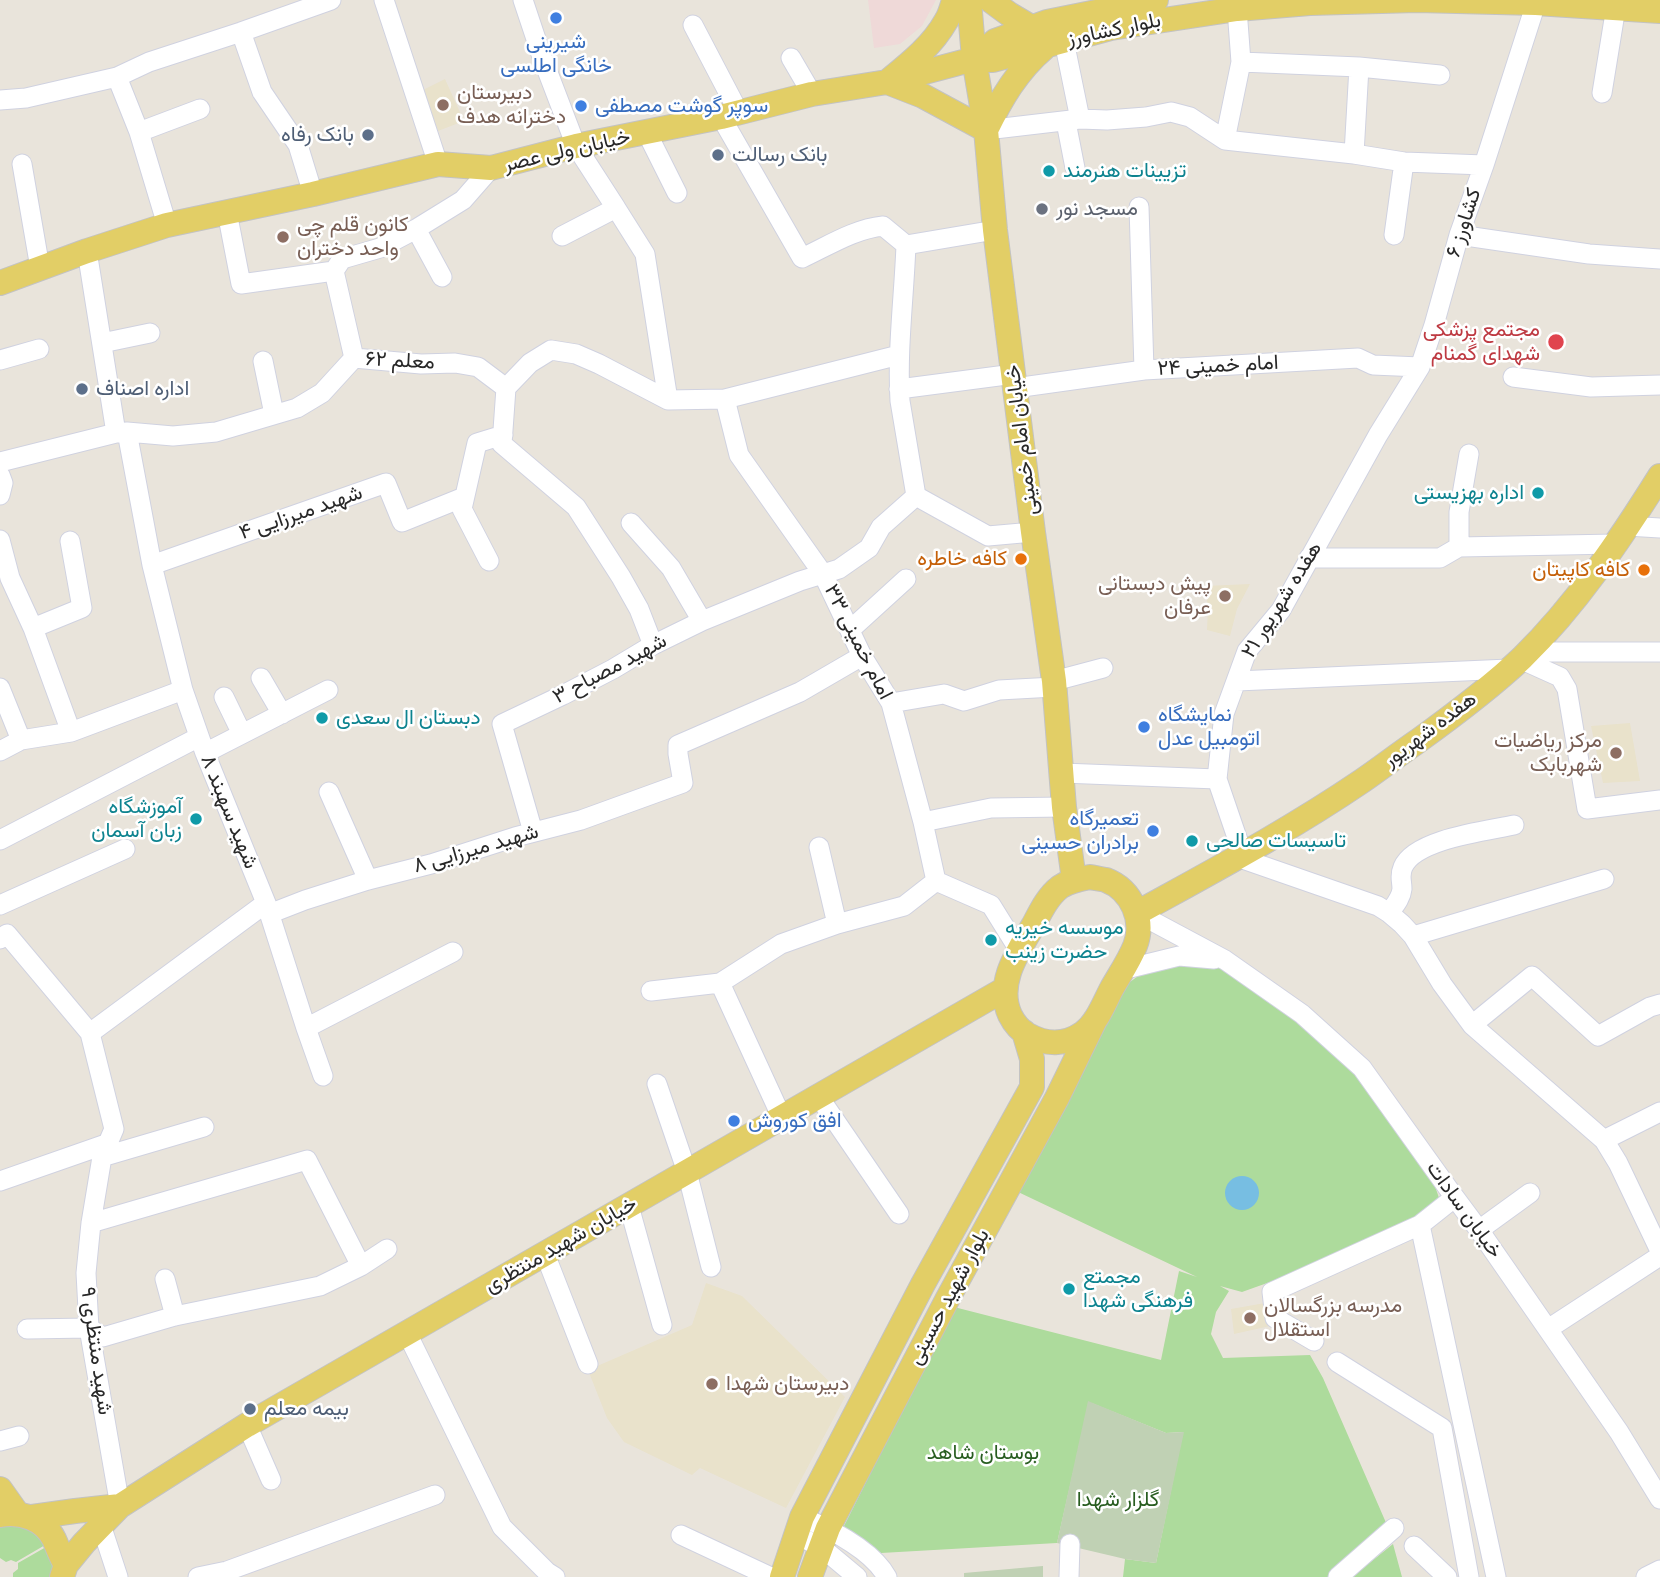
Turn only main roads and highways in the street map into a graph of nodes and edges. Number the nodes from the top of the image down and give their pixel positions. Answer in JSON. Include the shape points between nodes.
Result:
{"nodes":[{"id":1,"x":954,"y":0,"type":"edge"},
{"id":2,"x":969,"y":0,"type":"edge"},
{"id":3,"x":990,"y":0,"type":"edge"},
{"id":4,"x":1156,"y":0,"type":"edge"},
{"id":5,"x":1660,"y":11,"type":"edge"},
{"id":6,"x":1048,"y":36,"type":"junction"},
{"id":7,"x":974,"y":59,"type":"junction"},
{"id":8,"x":887,"y":82,"type":"junction"},
{"id":9,"x":986,"y":130,"type":"junction"},
{"id":10,"x":0,"y":283,"type":"edge"},
{"id":11,"x":1660,"y":476,"type":"edge"},
{"id":12,"x":1074,"y":880,"type":"junction"},
{"id":13,"x":1137,"y":914,"type":"junction"},
{"id":14,"x":1005,"y":989,"type":"junction"},
{"id":15,"x":1095,"y":1020,"type":"junction"},
{"id":16,"x":1024,"y":1032,"type":"junction"},
{"id":17,"x":1032,"y":1087,"type":"junction"},
{"id":18,"x":1057,"y":1098,"type":"junction"},
{"id":19,"x":0,"y":1489,"type":"edge"},
{"id":20,"x":120,"y":1506,"type":"junction"},
{"id":21,"x":16,"y":1515,"type":"edge"},
{"id":22,"x":64,"y":1571,"type":"edge"},
{"id":23,"x":782,"y":1577,"type":"edge"},
{"id":24,"x":810,"y":1577,"type":"edge"}],
"edges":[{"from":1,"to":8,"type":"main road","via":[[933,40]]},
{"from":2,"to":7,"type":"main road","name":"خیابان امام خمینی"},
{"from":3,"to":6,"type":"main road"},
{"from":4,"to":6,"type":"main road","name":"بلوار کشاورز"},
{"from":5,"to":6,"type":"main road","name":"بلوار کشاورز","via":[[1417,0],[1310,4],[1237,9]]},
{"from":6,"to":7,"type":"main road","name":"بلوار کشاورز","via":[[993,60]]},
{"from":6,"to":9,"type":"main road","via":[[1014,78]]},
{"from":7,"to":8,"type":"main road","name":"خیابان ولی عصر"},
{"from":7,"to":9,"type":"main road","name":"خیابان امام خمینی"},
{"from":8,"to":9,"type":"main road"},
{"from":8,"to":10,"type":"main road","name":"خیابان ولی عصر","via":[[812,93],[491,168],[438,164],[167,225]]},
{"from":9,"to":12,"type":"main road","name":"خیابان امام خمینی"},
{"from":11,"to":13,"type":"main road","name":"هفده شهریور","via":[[1583,588],[1519,660],[1460,710],[1361,782]]},
{"from":12,"to":13,"type":"main road","via":[[1105,880],[1130,899]]},
{"from":12,"to":14,"type":"main road","via":[[1049,898],[1019,950]]},
{"from":13,"to":15,"type":"main road","via":[[1136,945]]},
{"from":14,"to":16,"type":"main road","via":[[1006,1006]]},
{"from":14,"to":20,"type":"main road","name":"خیابان شهید منتظری","via":[[247,1425]]},
{"from":15,"to":16,"type":"main road","via":[[1070,1040],[1054,1043]]},
{"from":15,"to":18,"type":"main road","name":"بلوار شهید حسینی"},
{"from":16,"to":17,"type":"main road","via":[[1032,1059]]},
{"from":17,"to":18,"type":"main road","via":[[1046,1088]]},
{"from":17,"to":23,"type":"main road","name":"بلوار شهید حسینی","via":[[923,1284],[799,1526]]},
{"from":18,"to":24,"type":"main road","name":"بلوار شهید حسینی","via":[[947,1297],[825,1538]]},
{"from":19,"to":21,"type":"main road"},
{"from":20,"to":21,"type":"main road"},
{"from":20,"to":22,"type":"main road"},
{"from":21,"to":22,"type":"main road","via":[[44,1526],[53,1537]]}]}
